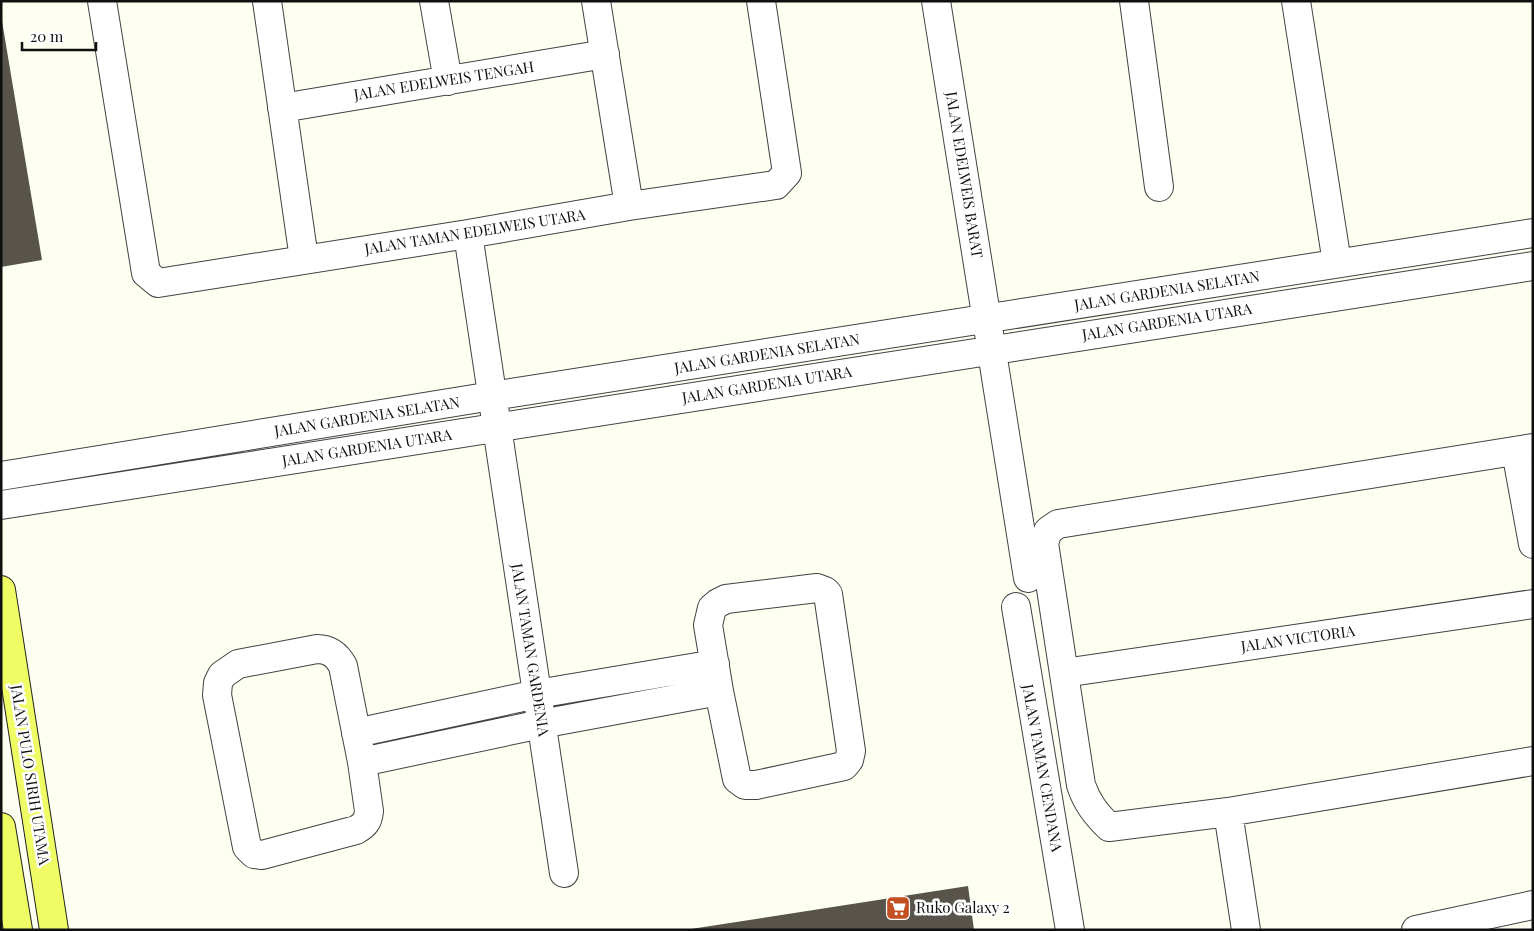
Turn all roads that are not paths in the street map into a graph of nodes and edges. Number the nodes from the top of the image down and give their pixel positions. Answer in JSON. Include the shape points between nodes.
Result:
{"nodes":[{"id":1,"x":102,"y":1,"type":"edge"},
{"id":2,"x":267,"y":1,"type":"edge"},
{"id":3,"x":434,"y":1,"type":"edge"},
{"id":4,"x":596,"y":1,"type":"edge"},
{"id":5,"x":761,"y":1,"type":"edge"},
{"id":6,"x":936,"y":1,"type":"edge"},
{"id":7,"x":1134,"y":1,"type":"edge"},
{"id":8,"x":1296,"y":1,"type":"edge"},
{"id":9,"x":605,"y":54,"type":"junction"},
{"id":10,"x":448,"y":81,"type":"junction"},
{"id":11,"x":282,"y":108,"type":"junction"},
{"id":12,"x":1160,"y":187,"type":"dead end"},
{"id":13,"x":629,"y":206,"type":"junction"},
{"id":14,"x":1533,"y":233,"type":"edge"},
{"id":15,"x":468,"y":234,"type":"junction"},
{"id":16,"x":304,"y":259,"type":"junction"},
{"id":17,"x":1337,"y":263,"type":"junction"},
{"id":18,"x":1533,"y":266,"type":"edge"},
{"id":19,"x":988,"y":320,"type":"junction"},
{"id":20,"x":992,"y":349,"type":"junction"},
{"id":21,"x":492,"y":396,"type":"junction"},
{"id":22,"x":497,"y":428,"type":"junction"},
{"id":23,"x":1525,"y":450,"type":"edge"},
{"id":24,"x":1,"y":476,"type":"edge"},
{"id":25,"x":1,"y":505,"type":"edge"},
{"id":26,"x":1533,"y":544,"type":"edge"},
{"id":27,"x":1028,"y":578,"type":"dead end"},
{"id":28,"x":1533,"y":604,"type":"edge"},
{"id":29,"x":2,"y":605,"type":"edge"},
{"id":30,"x":1016,"y":607,"type":"dead end"},
{"id":31,"x":715,"y":664,"type":"junction"},
{"id":32,"x":1064,"y":673,"type":"junction"},
{"id":33,"x":719,"y":691,"type":"junction"},
{"id":34,"x":537,"y":694,"type":"junction"},
{"id":35,"x":541,"y":724,"type":"junction"},
{"id":36,"x":356,"y":733,"type":"junction"},
{"id":37,"x":1533,"y":761,"type":"edge"},
{"id":38,"x":362,"y":762,"type":"junction"},
{"id":39,"x":1228,"y":812,"type":"junction"},
{"id":40,"x":1,"y":827,"type":"edge"},
{"id":41,"x":564,"y":873,"type":"dead end"},
{"id":42,"x":1533,"y":905,"type":"edge"},
{"id":43,"x":18,"y":930,"type":"edge"},
{"id":44,"x":54,"y":930,"type":"edge"},
{"id":45,"x":1070,"y":930,"type":"edge"},
{"id":46,"x":1245,"y":930,"type":"edge"},
{"id":47,"x":1416,"y":930,"type":"edge"}],
"edges":[{"from":1,"to":16,"type":"street","name":"JALAN TAMAN EDELWEIS UTARA","via":[[146,273],[158,283]]},
{"from":2,"to":11,"type":"street"},
{"from":3,"to":10,"type":"street"},
{"from":4,"to":9,"type":"street"},
{"from":5,"to":13,"type":"street","name":"JALAN TAMAN EDELWEIS UTARA","via":[[787,173],[776,185]]},
{"from":6,"to":19,"type":"street","name":"JALAN EDELWEIS BARAT"},
{"from":7,"to":12,"type":"street"},
{"from":8,"to":17,"type":"street"},
{"from":9,"to":10,"type":"street","name":"JALAN EDELWEIS TENGAH"},
{"from":9,"to":13,"type":"street"},
{"from":10,"to":11,"type":"street","name":"JALAN EDELWEIS TENGAH"},
{"from":11,"to":16,"type":"street"},
{"from":13,"to":15,"type":"street","name":"JALAN TAMAN EDELWEIS UTARA"},
{"from":14,"to":17,"type":"street","name":"JALAN GARDENIA SELATAN"},
{"from":15,"to":16,"type":"street","name":"JALAN TAMAN EDELWEIS UTARA"},
{"from":15,"to":21,"type":"street","name":"JALAN TAMAN GARDENIA"},
{"from":17,"to":19,"type":"street","name":"JALAN GARDENIA SELATAN"},
{"from":18,"to":20,"type":"street","name":"JALAN GARDENIA UTARA"},
{"from":19,"to":20,"type":"street","name":"JALAN EDELWEIS BARAT"},
{"from":19,"to":21,"type":"street","name":"JALAN GARDENIA SELATAN"},
{"from":20,"to":22,"type":"street","name":"JALAN GARDENIA UTARA"},
{"from":20,"to":27,"type":"street"},
{"from":21,"to":22,"type":"street","name":"JALAN TAMAN GARDENIA"},
{"from":21,"to":24,"type":"street","name":"JALAN GARDENIA SELATAN"},
{"from":22,"to":25,"type":"street","name":"JALAN GARDENIA UTARA"},
{"from":22,"to":34,"type":"street","name":"JALAN TAMAN GARDENIA"},
{"from":23,"to":26,"type":"street"},
{"from":23,"to":32,"type":"street","via":[[1058,524],[1048,531],[1044,543]]},
{"from":28,"to":32,"type":"street","name":"JALAN VICTORIA"},
{"from":29,"to":44,"type":"main road","name":"JALAN PULO SIRIH UTAMA"},
{"from":30,"to":45,"type":"street","name":"JALAN TAMAN CENDANA"},
{"from":31,"to":33,"type":"street"},
{"from":31,"to":33,"type":"street","via":[[708,626],[712,608],[718,603],[726,599],[817,588],[825,591],[828,594],[849,760],[844,766],[756,785],[741,783],[737,779]]},
{"from":31,"to":34,"type":"street"},
{"from":32,"to":39,"type":"street","via":[[1081,785],[1095,813],[1109,827]]},
{"from":33,"to":35,"type":"street"},
{"from":34,"to":35,"type":"street","name":"JALAN TAMAN GARDENIA"},
{"from":34,"to":36,"type":"street"},
{"from":35,"to":38,"type":"street"},
{"from":35,"to":41,"type":"street","name":"JALAN TAMAN GARDENIA"},
{"from":36,"to":38,"type":"street"},
{"from":36,"to":38,"type":"street","via":[[343,666],[339,658],[325,649],[238,664],[222,675],[218,684],[217,695],[247,846],[254,854],[262,855],[362,827],[369,811]]},
{"from":37,"to":39,"type":"street"},
{"from":39,"to":46,"type":"street"},
{"from":40,"to":43,"type":"main road"},
{"from":42,"to":47,"type":"street"}]}
